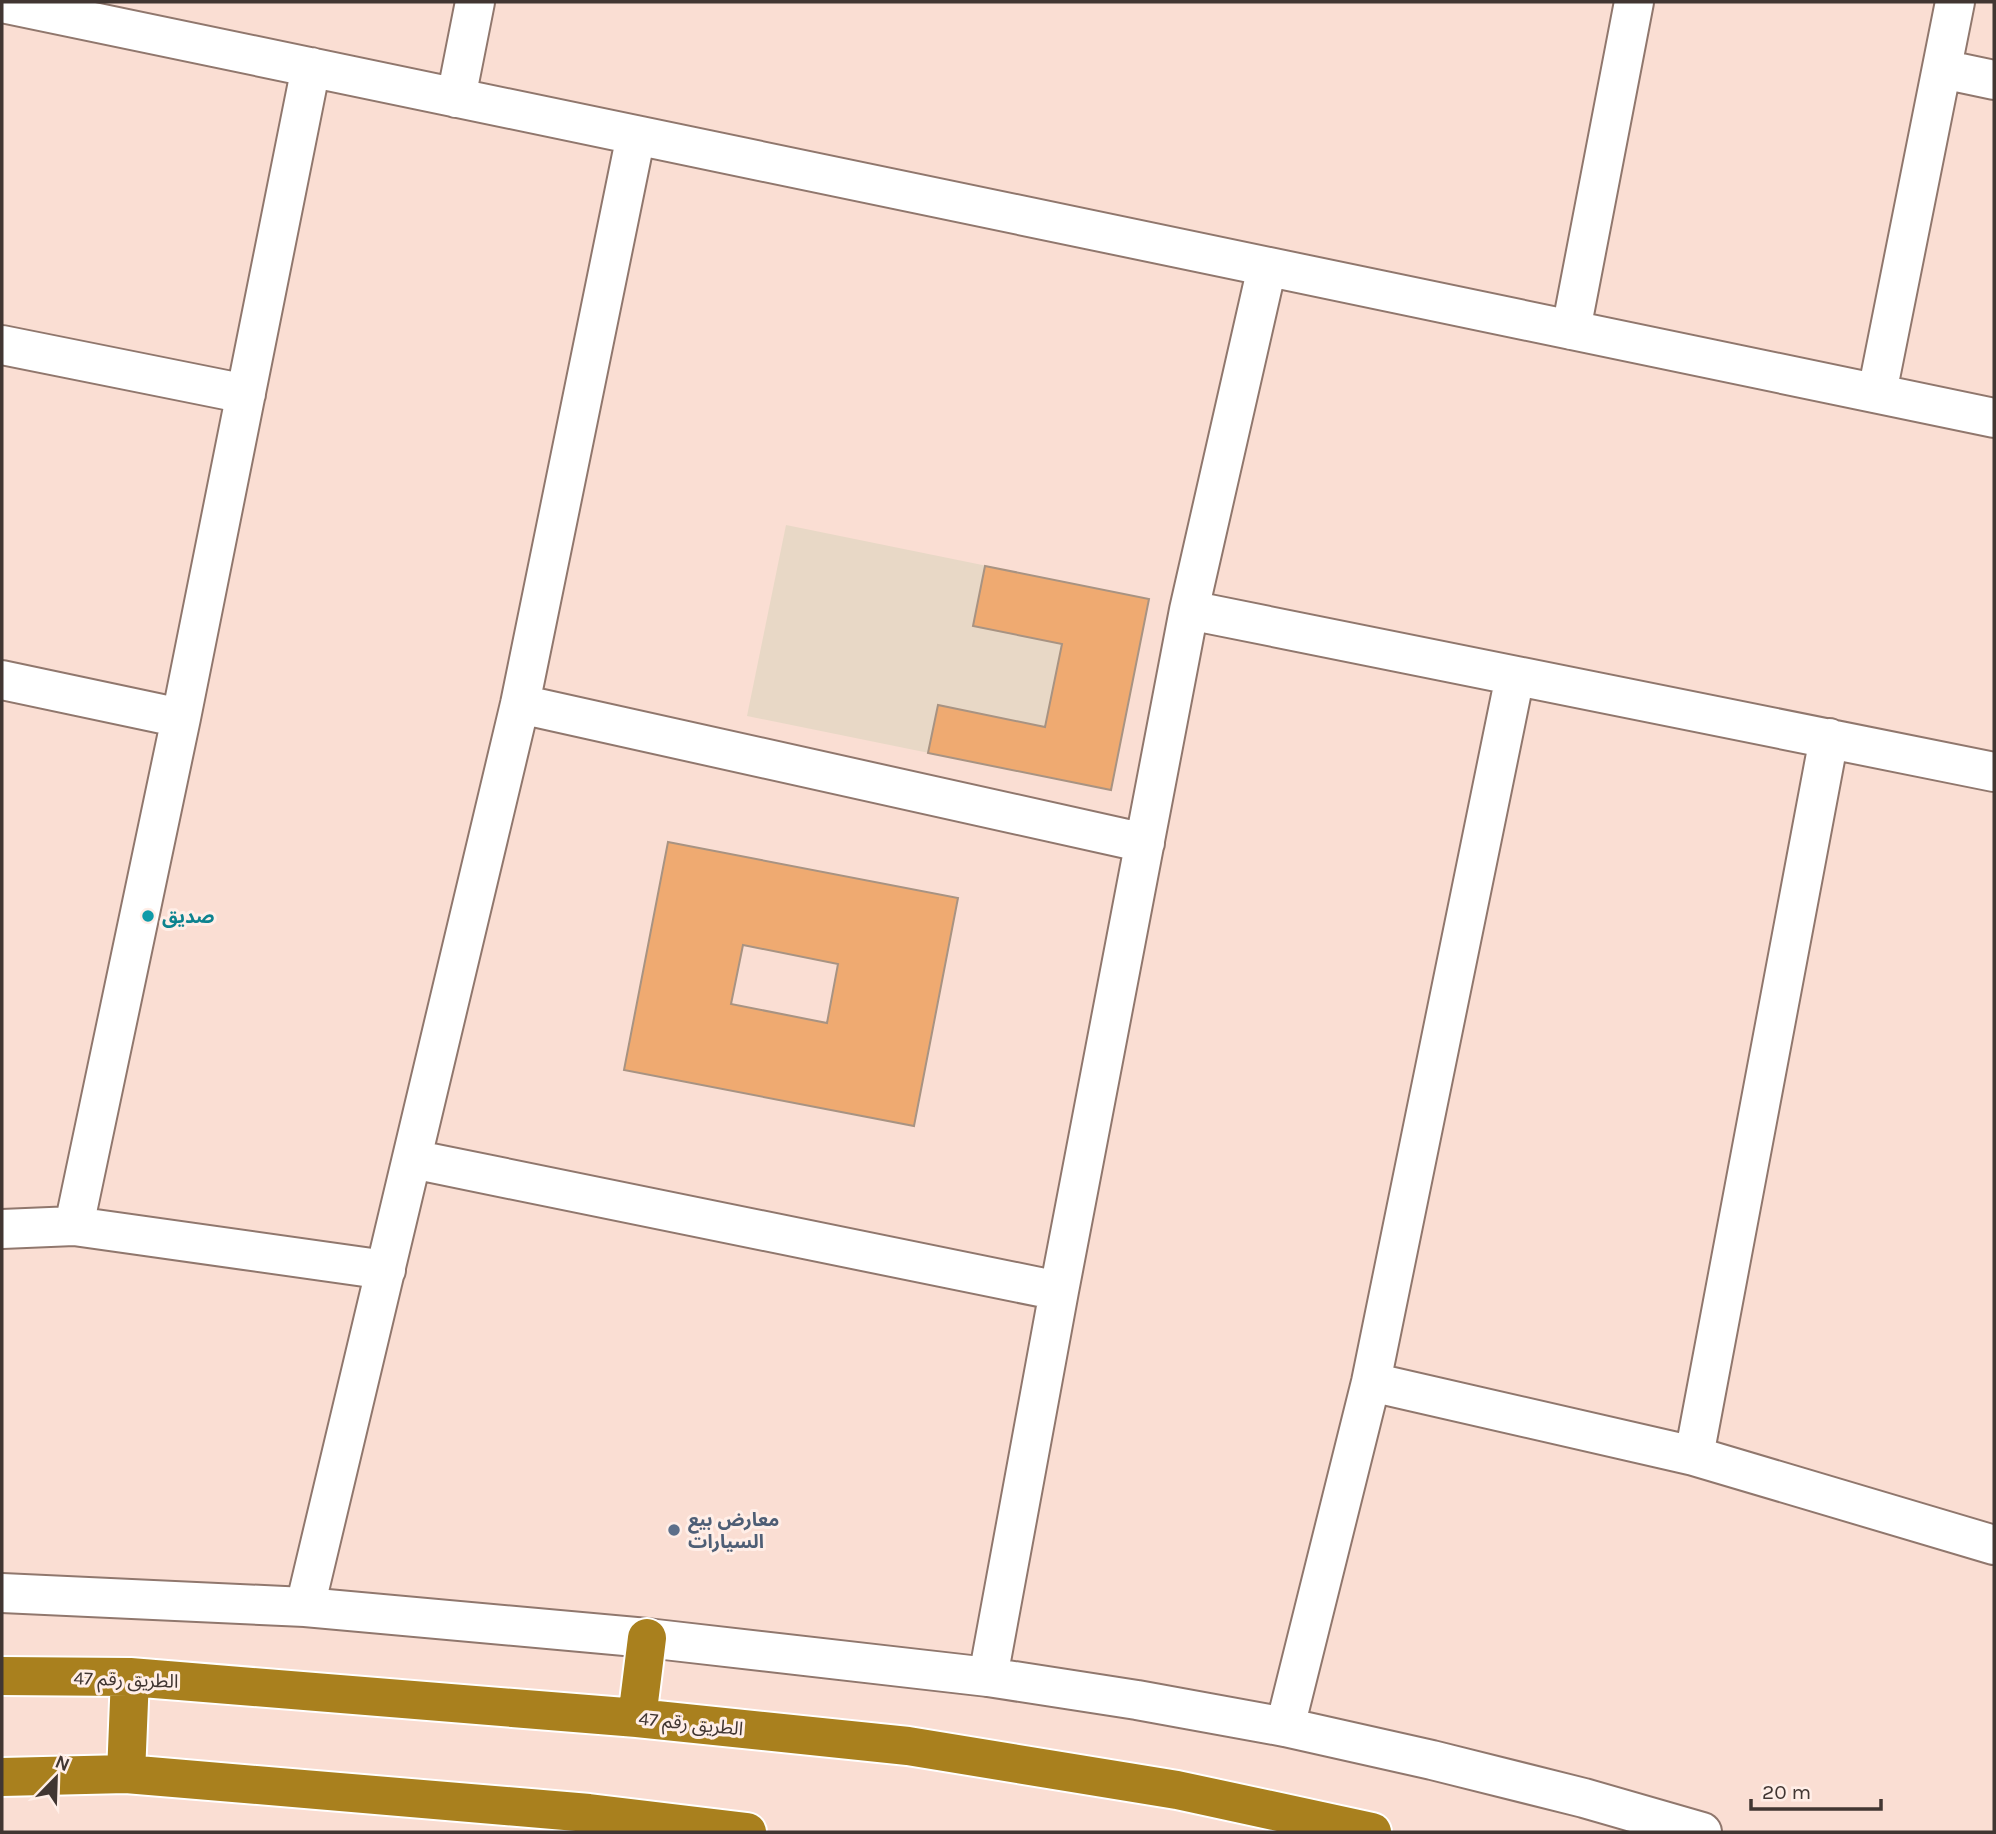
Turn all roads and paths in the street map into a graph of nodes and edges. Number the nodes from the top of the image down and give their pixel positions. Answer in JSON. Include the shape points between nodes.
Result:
{"nodes":[{"id":1,"x":475,"y":2,"type":"edge"},
{"id":2,"x":1634,"y":2,"type":"edge"},
{"id":3,"x":1955,"y":2,"type":"edge"},
{"id":4,"x":2,"y":3,"type":"edge"},
{"id":5,"x":311,"y":67,"type":"junction"},
{"id":6,"x":1942,"y":69,"type":"junction"},
{"id":7,"x":1994,"y":80,"type":"edge"},
{"id":8,"x":456,"y":98,"type":"junction"},
{"id":9,"x":636,"y":135,"type":"junction"},
{"id":10,"x":1267,"y":267,"type":"junction"},
{"id":11,"x":1571,"y":330,"type":"junction"},
{"id":12,"x":2,"y":345,"type":"edge"},
{"id":13,"x":1877,"y":393,"type":"junction"},
{"id":14,"x":246,"y":394,"type":"junction"},
{"id":15,"x":1994,"y":418,"type":"edge"},
{"id":16,"x":1189,"y":610,"type":"junction"},
{"id":17,"x":1515,"y":676,"type":"junction"},
{"id":18,"x":2,"y":680,"type":"edge"},
{"id":19,"x":520,"y":704,"type":"junction"},
{"id":20,"x":181,"y":718,"type":"junction"},
{"id":21,"x":1829,"y":738,"type":"junction"},
{"id":22,"x":1994,"y":772,"type":"edge"},
{"id":23,"x":1145,"y":842,"type":"junction"},
{"id":24,"x":412,"y":1159,"type":"junction"},
{"id":25,"x":74,"y":1226,"type":"junction"},
{"id":26,"x":2,"y":1229,"type":"edge"},
{"id":27,"x":386,"y":1270,"type":"junction"},
{"id":28,"x":1059,"y":1291,"type":"junction"},
{"id":29,"x":1371,"y":1382,"type":"junction"},
{"id":30,"x":1694,"y":1457,"type":"junction"},
{"id":31,"x":1994,"y":1545,"type":"edge"},
{"id":32,"x":2,"y":1593,"type":"edge"},
{"id":33,"x":305,"y":1607,"type":"junction"},
{"id":34,"x":647,"y":1637,"type":"junction"},
{"id":35,"x":2,"y":1676,"type":"edge"},
{"id":36,"x":130,"y":1677,"type":"junction"},
{"id":37,"x":988,"y":1677,"type":"junction"},
{"id":38,"x":637,"y":1718,"type":"junction"},
{"id":39,"x":1285,"y":1727,"type":"junction"},
{"id":40,"x":126,"y":1774,"type":"junction"},
{"id":41,"x":2,"y":1777,"type":"edge"},
{"id":42,"x":747,"y":1832,"type":"edge"},
{"id":43,"x":1372,"y":1832,"type":"edge"},
{"id":44,"x":1702,"y":1832,"type":"edge"}],
"edges":[{"from":1,"to":8,"type":"street"},
{"from":2,"to":11,"type":"street"},
{"from":3,"to":6,"type":"street"},
{"from":4,"to":5,"type":"street"},
{"from":5,"to":8,"type":"street"},
{"from":5,"to":14,"type":"street"},
{"from":6,"to":7,"type":"street"},
{"from":6,"to":13,"type":"street"},
{"from":8,"to":9,"type":"street"},
{"from":9,"to":10,"type":"street"},
{"from":9,"to":19,"type":"street"},
{"from":10,"to":11,"type":"street"},
{"from":10,"to":16,"type":"street"},
{"from":11,"to":13,"type":"street"},
{"from":12,"to":14,"type":"street"},
{"from":13,"to":15,"type":"street"},
{"from":14,"to":20,"type":"street"},
{"from":16,"to":17,"type":"street"},
{"from":16,"to":23,"type":"street"},
{"from":17,"to":21,"type":"street"},
{"from":17,"to":29,"type":"street"},
{"from":18,"to":20,"type":"street"},
{"from":19,"to":23,"type":"street"},
{"from":19,"to":24,"type":"street"},
{"from":20,"to":25,"type":"street"},
{"from":21,"to":22,"type":"street"},
{"from":21,"to":30,"type":"street"},
{"from":23,"to":28,"type":"street"},
{"from":24,"to":27,"type":"street"},
{"from":24,"to":28,"type":"street"},
{"from":25,"to":26,"type":"street"},
{"from":25,"to":27,"type":"street"},
{"from":27,"to":33,"type":"street"},
{"from":28,"to":37,"type":"street"},
{"from":29,"to":30,"type":"street"},
{"from":29,"to":39,"type":"street"},
{"from":30,"to":31,"type":"street"},
{"from":32,"to":33,"type":"street"},
{"from":33,"to":34,"type":"street"},
{"from":34,"to":37,"type":"street"},
{"from":34,"to":38,"type":"highway"},
{"from":35,"to":36,"type":"highway","name":"الطريق رقم 47"},
{"from":36,"to":38,"type":"highway","name":"الطريق رقم 47"},
{"from":36,"to":40,"type":"highway"},
{"from":37,"to":39,"type":"street"},
{"from":38,"to":43,"type":"highway","name":"الطريق رقم 47","via":[[908,1746],[1177,1790]]},
{"from":39,"to":44,"type":"street","via":[[1546,1788]]},
{"from":40,"to":41,"type":"highway"},
{"from":40,"to":42,"type":"highway","via":[[589,1813]]}]}
